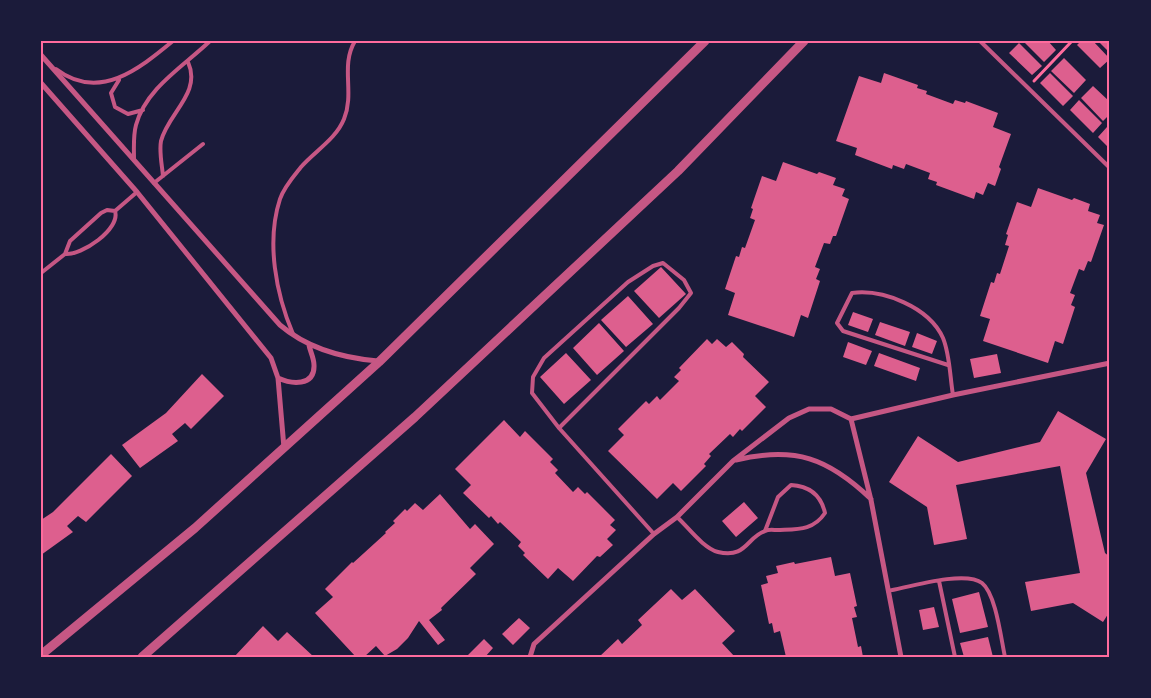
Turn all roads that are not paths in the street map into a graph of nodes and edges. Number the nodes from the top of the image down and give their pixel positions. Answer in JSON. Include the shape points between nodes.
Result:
{"nodes":[{"id":1,"x":173,"y":41,"type":"edge"},
{"id":2,"x":210,"y":41,"type":"edge"},
{"id":3,"x":355,"y":41,"type":"edge"},
{"id":4,"x":705,"y":41,"type":"edge"},
{"id":5,"x":804,"y":41,"type":"edge"},
{"id":6,"x":980,"y":41,"type":"edge"},
{"id":7,"x":41,"y":55,"type":"edge"},
{"id":8,"x":188,"y":62,"type":"junction"},
{"id":9,"x":49,"y":64,"type":"junction"},
{"id":10,"x":119,"y":80,"type":"junction"},
{"id":11,"x":41,"y":83,"type":"edge"},
{"id":12,"x":143,"y":110,"type":"junction"},
{"id":13,"x":203,"y":144,"type":"dead end"},
{"id":14,"x":134,"y":162,"type":"junction"},
{"id":15,"x":1110,"y":168,"type":"edge"},
{"id":16,"x":163,"y":176,"type":"junction"},
{"id":17,"x":154,"y":184,"type":"junction"},
{"id":18,"x":137,"y":192,"type":"junction"},
{"id":19,"x":114,"y":211,"type":"junction"},
{"id":20,"x":64,"y":254,"type":"junction"},
{"id":21,"x":41,"y":273,"type":"edge"},
{"id":22,"x":294,"y":336,"type":"junction"},
{"id":23,"x":309,"y":345,"type":"junction"},
{"id":24,"x":379,"y":362,"type":"junction"},
{"id":25,"x":1110,"y":364,"type":"edge"},
{"id":26,"x":948,"y":366,"type":"junction"},
{"id":27,"x":278,"y":378,"type":"junction"},
{"id":28,"x":953,"y":395,"type":"junction"},
{"id":29,"x":851,"y":420,"type":"junction"},
{"id":30,"x":559,"y":428,"type":"junction"},
{"id":31,"x":284,"y":448,"type":"junction"},
{"id":32,"x":734,"y":461,"type":"junction"},
{"id":33,"x":871,"y":500,"type":"junction"},
{"id":34,"x":677,"y":517,"type":"junction"},
{"id":35,"x":765,"y":531,"type":"junction"},
{"id":36,"x":654,"y":534,"type":"junction"},
{"id":37,"x":938,"y":581,"type":"junction"},
{"id":38,"x":888,"y":591,"type":"junction"},
{"id":39,"x":41,"y":656,"type":"edge"},
{"id":40,"x":142,"y":657,"type":"edge"},
{"id":41,"x":530,"y":657,"type":"edge"},
{"id":42,"x":901,"y":657,"type":"edge"},
{"id":43,"x":955,"y":657,"type":"edge"},
{"id":44,"x":1005,"y":657,"type":"edge"}],
"edges":[{"from":1,"to":10,"type":"lane"},
{"from":2,"to":8,"type":"lane"},
{"from":3,"to":22,"type":"lane","via":[[346,62],[350,90],[344,120],[336,134],[292,178],[281,198],[276,219],[274,262],[286,318]]},
{"from":4,"to":24,"type":"street"},
{"from":5,"to":40,"type":"street","via":[[678,170],[415,418]]},
{"from":6,"to":15,"type":"lane"},
{"from":7,"to":9,"type":"street"},
{"from":8,"to":12,"type":"lane","via":[[158,88]]},
{"from":8,"to":16,"type":"lane","via":[[192,70],[191,86],[161,142]]},
{"from":9,"to":10,"type":"lane","via":[[61,73],[82,81],[104,83]]},
{"from":9,"to":14,"type":"street"},
{"from":10,"to":12,"type":"lane","via":[[111,93],[116,107],[128,114]]},
{"from":11,"to":18,"type":"street"},
{"from":12,"to":14,"type":"lane","via":[[134,135]]},
{"from":13,"to":16,"type":"lane"},
{"from":14,"to":17,"type":"street"},
{"from":16,"to":17,"type":"lane"},
{"from":17,"to":22,"type":"street","via":[[280,325]]},
{"from":18,"to":19,"type":"lane"},
{"from":18,"to":27,"type":"street","via":[[266,351]]},
{"from":19,"to":20,"type":"lane","via":[[100,213],[70,241]]},
{"from":19,"to":20,"type":"lane","via":[[116,220],[112,227],[80,253]]},
{"from":20,"to":21,"type":"lane"},
{"from":22,"to":23,"type":"street"},
{"from":23,"to":24,"type":"street","via":[[355,359]]},
{"from":23,"to":27,"type":"street","via":[[314,366],[312,375],[305,382],[295,384]]},
{"from":24,"to":31,"type":"street"},
{"from":25,"to":28,"type":"street"},
{"from":26,"to":26,"type":"lane","via":[[943,339],[931,319],[900,301],[867,291],[852,293],[837,322],[844,331]]},
{"from":26,"to":28,"type":"lane"},
{"from":27,"to":31,"type":"street"},
{"from":28,"to":29,"type":"street"},
{"from":29,"to":32,"type":"street","via":[[831,409],[809,409],[789,418]]},
{"from":29,"to":33,"type":"street"},
{"from":30,"to":30,"type":"lane","via":[[532,393],[533,377],[544,358],[628,282],[663,263],[684,280],[691,293]]},
{"from":30,"to":36,"type":"lane"},
{"from":31,"to":39,"type":"street","via":[[195,528]]},
{"from":32,"to":33,"type":"street","via":[[763,454],[801,457],[823,463],[849,478]]},
{"from":32,"to":34,"type":"street"},
{"from":33,"to":38,"type":"street"},
{"from":34,"to":35,"type":"lane","via":[[717,552],[733,553],[743,549]]},
{"from":34,"to":36,"type":"street"},
{"from":35,"to":35,"type":"lane","via":[[801,529],[818,523],[825,513],[823,503],[817,494],[802,485],[791,485],[778,497]]},
{"from":36,"to":41,"type":"street","via":[[534,644]]},
{"from":37,"to":38,"type":"lane"},
{"from":37,"to":43,"type":"lane"},
{"from":37,"to":44,"type":"lane","via":[[967,577],[982,584],[992,598]]},
{"from":38,"to":42,"type":"street"}]}
